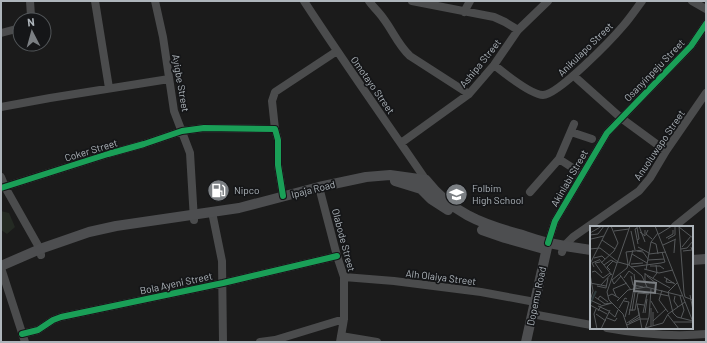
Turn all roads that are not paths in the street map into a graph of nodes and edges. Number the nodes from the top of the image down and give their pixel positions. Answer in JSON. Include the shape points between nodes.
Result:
{"nodes":[{"id":1,"x":30,"y":1,"type":"edge"},
{"id":2,"x":95,"y":1,"type":"edge"},
{"id":3,"x":155,"y":1,"type":"edge"},
{"id":4,"x":304,"y":1,"type":"edge"},
{"id":5,"x":369,"y":1,"type":"edge"},
{"id":6,"x":412,"y":1,"type":"edge"},
{"id":7,"x":470,"y":1,"type":"edge"},
{"id":8,"x":548,"y":1,"type":"edge"},
{"id":9,"x":642,"y":1,"type":"edge"},
{"id":10,"x":692,"y":1,"type":"edge"},
{"id":11,"x":706,"y":9,"type":"edge"},
{"id":12,"x":31,"y":12,"type":"edge"},
{"id":13,"x":464,"y":12,"type":"junction"},
{"id":14,"x":706,"y":24,"type":"edge"},
{"id":15,"x":12,"y":30,"type":"edge"},
{"id":16,"x":518,"y":30,"type":"junction"},
{"id":17,"x":1,"y":33,"type":"edge"},
{"id":18,"x":337,"y":51,"type":"junction"},
{"id":19,"x":494,"y":65,"type":"junction"},
{"id":20,"x":574,"y":76,"type":"junction"},
{"id":21,"x":169,"y":78,"type":"junction"},
{"id":22,"x":109,"y":88,"type":"junction"},
{"id":23,"x":706,"y":93,"type":"edge"},
{"id":24,"x":469,"y":94,"type":"junction"},
{"id":25,"x":1,"y":107,"type":"edge"},
{"id":26,"x":621,"y":118,"type":"junction"},
{"id":27,"x":613,"y":127,"type":"joint"},
{"id":28,"x":275,"y":129,"type":"junction"},
{"id":29,"x":182,"y":131,"type":"junction"},
{"id":30,"x":592,"y":139,"type":"dead end"},
{"id":31,"x":401,"y":143,"type":"junction"},
{"id":32,"x":666,"y":151,"type":"junction"},
{"id":33,"x":559,"y":159,"type":"junction"},
{"id":34,"x":582,"y":174,"type":"junction"},
{"id":35,"x":1,"y":177,"type":"edge"},
{"id":36,"x":423,"y":185,"type":"junction"},
{"id":37,"x":3,"y":188,"type":"edge"},
{"id":38,"x":320,"y":189,"type":"junction"},
{"id":39,"x":530,"y":192,"type":"dead end"},
{"id":40,"x":283,"y":196,"type":"junction"},
{"id":41,"x":706,"y":201,"type":"edge"},
{"id":42,"x":213,"y":215,"type":"junction"},
{"id":43,"x":194,"y":217,"type":"junction"},
{"id":44,"x":675,"y":226,"type":"edge"},
{"id":45,"x":547,"y":246,"type":"junction"},
{"id":46,"x":563,"y":249,"type":"junction"},
{"id":47,"x":590,"y":250,"type":"edge"},
{"id":48,"x":40,"y":252,"type":"junction"},
{"id":49,"x":337,"y":256,"type":"junction"},
{"id":50,"x":590,"y":257,"type":"edge"},
{"id":51,"x":693,"y":260,"type":"edge"},
{"id":52,"x":706,"y":260,"type":"edge"},
{"id":53,"x":706,"y":265,"type":"edge"},
{"id":54,"x":693,"y":266,"type":"edge"},
{"id":55,"x":1,"y":269,"type":"edge"},
{"id":56,"x":344,"y":277,"type":"junction"},
{"id":57,"x":223,"y":283,"type":"junction"},
{"id":58,"x":535,"y":302,"type":"junction"},
{"id":59,"x":532,"y":314,"type":"junction"},
{"id":60,"x":344,"y":319,"type":"junction"},
{"id":61,"x":590,"y":325,"type":"edge"},
{"id":62,"x":612,"y":329,"type":"edge"},
{"id":63,"x":22,"y":334,"type":"junction"},
{"id":64,"x":706,"y":334,"type":"edge"},
{"id":65,"x":661,"y":338,"type":"edge"},
{"id":66,"x":341,"y":339,"type":"edge"},
{"id":67,"x":25,"y":342,"type":"edge"},
{"id":68,"x":223,"y":342,"type":"edge"},
{"id":69,"x":260,"y":342,"type":"edge"},
{"id":70,"x":377,"y":342,"type":"edge"},
{"id":71,"x":526,"y":342,"type":"edge"}],
"edges":[{"from":1,"to":12,"type":"street"},
{"from":2,"to":22,"type":"street"},
{"from":3,"to":21,"type":"street","name":"Ayigbe Street"},
{"from":4,"to":18,"type":"street","name":"Omotayo Street"},
{"from":5,"to":24,"type":"street","via":[[404,50]]},
{"from":6,"to":13,"type":"street"},
{"from":7,"to":13,"type":"street"},
{"from":8,"to":16,"type":"street","name":"Ashipa Street"},
{"from":9,"to":20,"type":"street","name":"Anikulapo Street","via":[[624,25]]},
{"from":10,"to":11,"type":"street"},
{"from":13,"to":16,"type":"street","via":[[494,17]]},
{"from":14,"to":26,"type":"street","name":"Osanyinpeju Street","via":[[692,46]]},
{"from":15,"to":17,"type":"street"},
{"from":16,"to":19,"type":"street","name":"Ashipa Street"},
{"from":18,"to":28,"type":"street","via":[[275,92],[272,101]]},
{"from":18,"to":31,"type":"street","name":"Omotayo Street"},
{"from":19,"to":20,"type":"street","name":"Anikulapo Street","via":[[514,80],[543,95],[549,94]]},
{"from":19,"to":24,"type":"street","name":"Ashipa Street"},
{"from":20,"to":26,"type":"street"},
{"from":21,"to":22,"type":"street"},
{"from":21,"to":29,"type":"street","name":"Ayigbe Street","via":[[174,111]]},
{"from":22,"to":25,"type":"street"},
{"from":23,"to":32,"type":"street","name":"Anuoluwapo Street"},
{"from":24,"to":31,"type":"street","name":"Ashipa Street"},
{"from":26,"to":27,"type":"street","name":"Osanyinpeju Street"},
{"from":26,"to":32,"type":"street"},
{"from":27,"to":34,"type":"street","name":"Akinlabi Street"},
{"from":28,"to":29,"type":"street","name":"Coker Street","via":[[204,128]]},
{"from":28,"to":40,"type":"street"},
{"from":29,"to":37,"type":"street","name":"Coker Street"},
{"from":29,"to":43,"type":"street","name":"Ayigbe Street","via":[[190,153]]},
{"from":30,"to":33,"type":"street","via":[[572,128]]},
{"from":31,"to":36,"type":"street","name":"Omotayo Street"},
{"from":32,"to":46,"type":"street","name":"Anuoluwapo Street","via":[[639,191],[582,230]]},
{"from":33,"to":34,"type":"street"},
{"from":33,"to":39,"type":"street"},
{"from":34,"to":45,"type":"street","name":"Akinlabi Street","via":[[555,221]]},
{"from":35,"to":37,"type":"street"},
{"from":36,"to":38,"type":"main road","name":"Ipaja Road","via":[[401,176],[382,175]]},
{"from":36,"to":45,"type":"main road","via":[[467,216]]},
{"from":37,"to":48,"type":"street"},
{"from":38,"to":40,"type":"main road","name":"Ipaja Road"},
{"from":38,"to":42,"type":"main road","name":"Ipaja Road","via":[[250,211]]},
{"from":38,"to":49,"type":"street","name":"Olabode Street"},
{"from":40,"to":42,"type":"main road","name":"Ipaja Road"},
{"from":41,"to":44,"type":"street"},
{"from":42,"to":43,"type":"main road","name":"Ipaja Road"},
{"from":42,"to":57,"type":"street","via":[[222,261]]},
{"from":43,"to":48,"type":"main road","name":"Ipaja Road","via":[[124,224],[101,229]]},
{"from":45,"to":46,"type":"main road"},
{"from":45,"to":58,"type":"main road","name":"Dopemu Road"},
{"from":46,"to":47,"type":"main road"},
{"from":46,"to":50,"type":"main road"},
{"from":48,"to":55,"type":"main road","name":"Ipaja Road"},
{"from":49,"to":56,"type":"street","name":"Olabode Street"},
{"from":49,"to":57,"type":"street","name":"Bola Ayeni Street"},
{"from":51,"to":52,"type":"main road"},
{"from":53,"to":54,"type":"main road"},
{"from":55,"to":63,"type":"street"},
{"from":56,"to":58,"type":"street","name":"Alh Olaiya Street","via":[[480,292]]},
{"from":56,"to":60,"type":"street","name":"Olabode Street"},
{"from":57,"to":63,"type":"street","name":"Bola Ayeni Street","via":[[61,317],[38,330]]},
{"from":57,"to":68,"type":"street"},
{"from":58,"to":59,"type":"main road","name":"Dopemu Road"},
{"from":59,"to":61,"type":"street"},
{"from":59,"to":71,"type":"main road","name":"Dopemu Road"},
{"from":60,"to":66,"type":"street","name":"Olabode Street"},
{"from":60,"to":69,"type":"street"},
{"from":62,"to":65,"type":"street"},
{"from":63,"to":67,"type":"street"},
{"from":64,"to":65,"type":"street"},
{"from":66,"to":70,"type":"street"}]}
